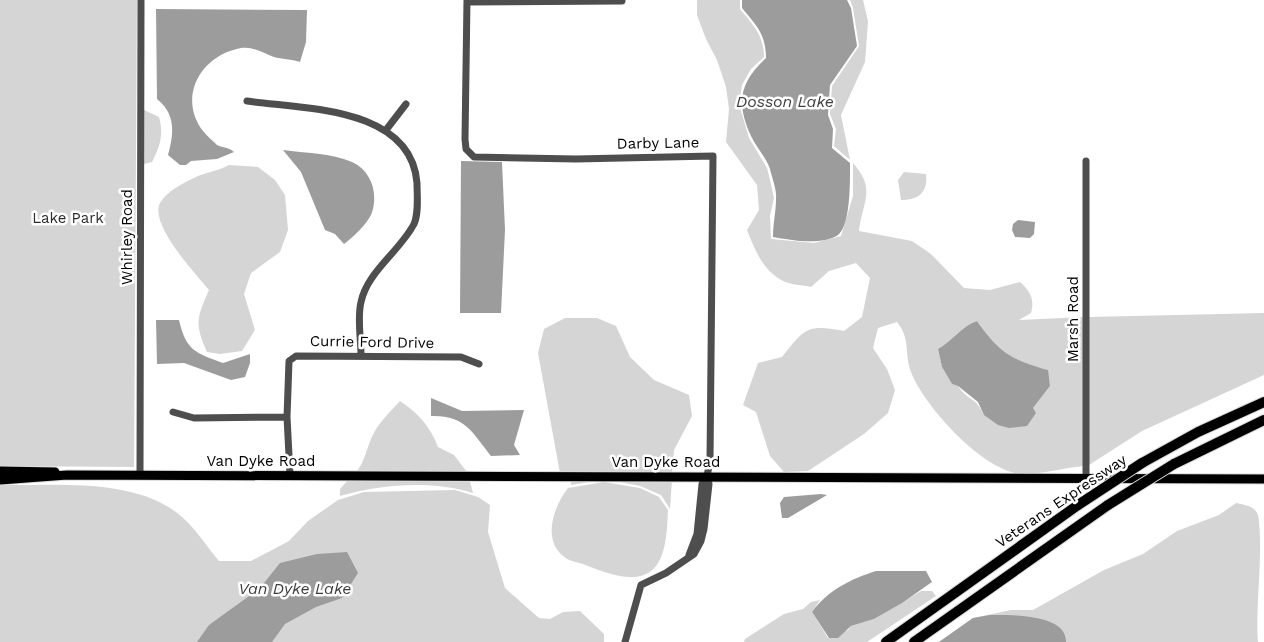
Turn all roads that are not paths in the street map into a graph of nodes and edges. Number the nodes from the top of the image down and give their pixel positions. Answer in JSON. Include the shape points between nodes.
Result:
{"nodes":[{"id":1,"x":142,"y":0,"type":"edge"},
{"id":2,"x":467,"y":1,"type":"edge"},
{"id":3,"x":622,"y":2,"type":"dead end"},
{"id":4,"x":247,"y":101,"type":"dead end"},
{"id":5,"x":406,"y":104,"type":"dead end"},
{"id":6,"x":386,"y":130,"type":"junction"},
{"id":7,"x":1086,"y":161,"type":"dead end"},
{"id":8,"x":361,"y":356,"type":"junction"},
{"id":9,"x":479,"y":364,"type":"dead end"},
{"id":10,"x":1264,"y":402,"type":"edge"},
{"id":11,"x":173,"y":412,"type":"dead end"},
{"id":12,"x":287,"y":417,"type":"junction"},
{"id":13,"x":1264,"y":420,"type":"edge"},
{"id":14,"x":0,"y":471,"type":"edge"},
{"id":15,"x":140,"y":474,"type":"junction"},
{"id":16,"x":290,"y":474,"type":"junction"},
{"id":17,"x":67,"y":475,"type":"junction"},
{"id":18,"x":707,"y":476,"type":"junction"},
{"id":19,"x":1086,"y":477,"type":"junction"},
{"id":20,"x":1264,"y":478,"type":"edge"},
{"id":21,"x":0,"y":480,"type":"edge"},
{"id":22,"x":625,"y":642,"type":"edge"},
{"id":23,"x":886,"y":642,"type":"edge"},
{"id":24,"x":914,"y":642,"type":"edge"}],
"edges":[{"from":1,"to":15,"type":"street","name":"Whirley Road"},
{"from":2,"to":3,"type":"street"},
{"from":2,"to":18,"type":"street","name":"Darby Lane","via":[[465,139],[466,149],[474,157],[713,156],[711,419]]},
{"from":4,"to":6,"type":"street","via":[[346,115]]},
{"from":5,"to":6,"type":"street"},
{"from":6,"to":8,"type":"street","via":[[400,144],[412,164],[418,196],[415,222],[400,246],[368,284],[360,303]]},
{"from":7,"to":19,"type":"street","name":"Marsh Road"},
{"from":8,"to":9,"type":"street","name":"Currie Ford Drive","via":[[462,357]]},
{"from":8,"to":12,"type":"street","name":"Currie Ford Drive","via":[[306,355],[289,361]]},
{"from":10,"to":23,"type":"highway","name":"Veterans Expressway","bridge":true,"via":[[1198,432],[1142,463]]},
{"from":11,"to":12,"type":"street","via":[[194,418]]},
{"from":12,"to":16,"type":"street","name":"Currie Ford Drive"},
{"from":13,"to":24,"type":"highway","name":"Veterans Expressway","bridge":true,"via":[[1174,464],[1108,505]]},
{"from":14,"to":17,"type":"main road","name":"Van Dyke Road"},
{"from":15,"to":16,"type":"main road","name":"Van Dyke Road"},
{"from":15,"to":17,"type":"main road","name":"Van Dyke Road"},
{"from":16,"to":18,"type":"main road","name":"Van Dyke Road"},
{"from":17,"to":21,"type":"main road","name":"Van Dyke Road"},
{"from":18,"to":19,"type":"main road","name":"Van Dyke Road"},
{"from":18,"to":22,"type":"street","via":[[702,484],[697,534],[689,555],[666,573],[641,585]]},
{"from":19,"to":20,"type":"main road","name":"Van Dyke Road"}]}
